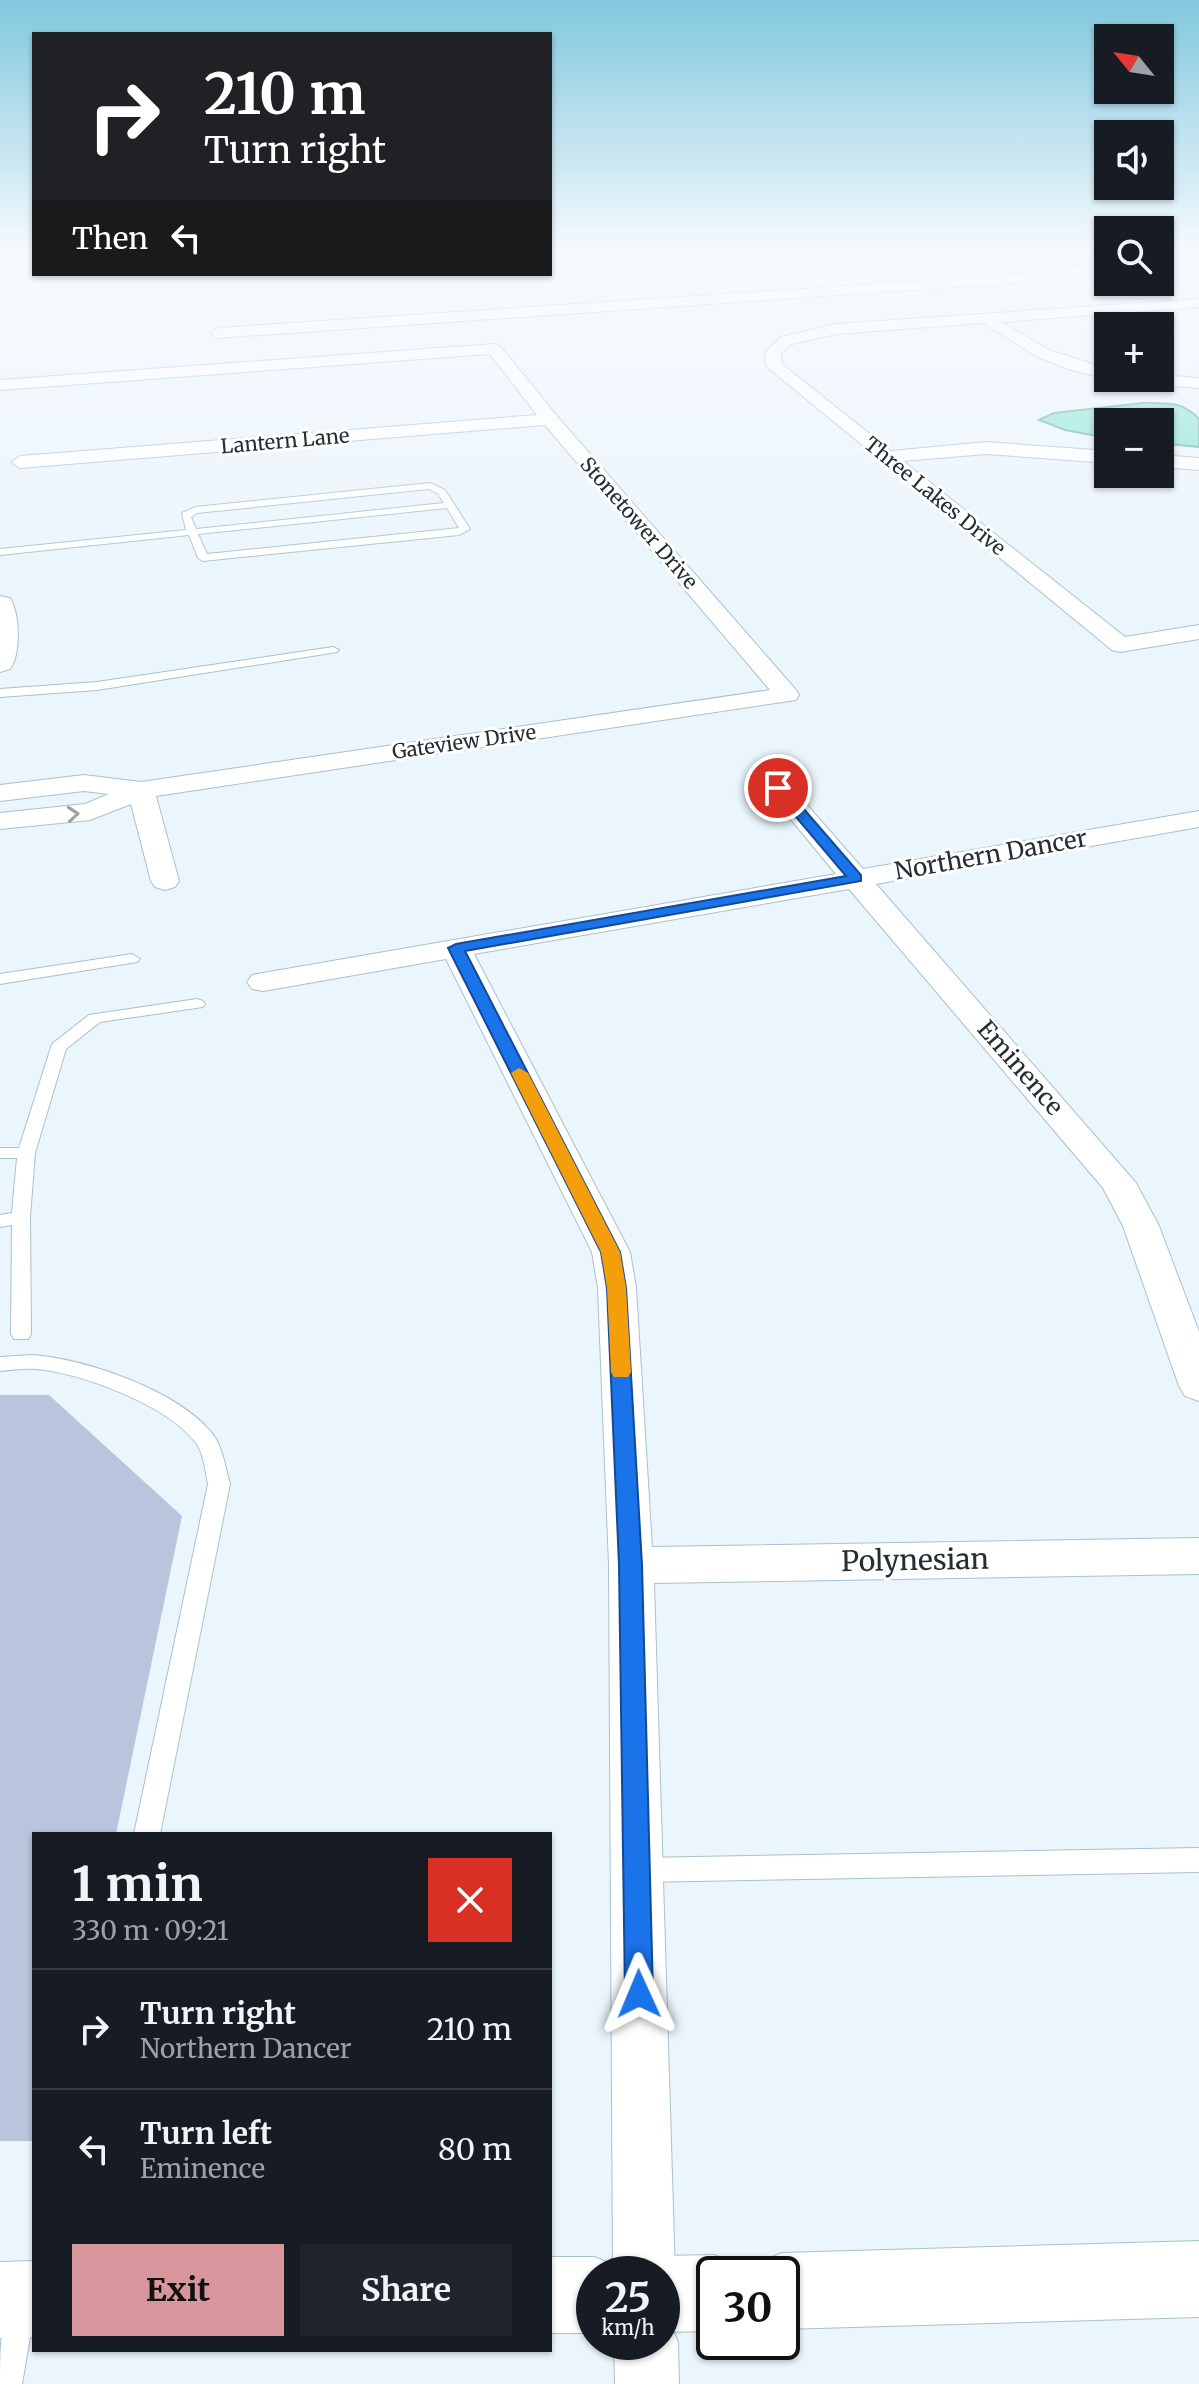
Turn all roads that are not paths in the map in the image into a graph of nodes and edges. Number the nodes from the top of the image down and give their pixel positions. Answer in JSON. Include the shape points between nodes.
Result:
{"nodes":[{"id":1,"x":326,"y":361,"type":"edge"},
{"id":2,"x":504,"y":361,"type":"edge"},
{"id":3,"x":774,"y":361,"type":"edge"},
{"id":4,"x":1056,"y":361,"type":"edge"},
{"id":5,"x":1094,"y":371,"type":"edge"},
{"id":6,"x":1174,"y":381,"type":"edge"},
{"id":7,"x":1199,"y":383,"type":"edge"},
{"id":8,"x":0,"y":385,"type":"edge"},
{"id":9,"x":550,"y":419,"type":"junction"},
{"id":10,"x":1094,"y":456,"type":"edge"},
{"id":11,"x":886,"y":457,"type":"junction"},
{"id":12,"x":20,"y":462,"type":"dead end"},
{"id":13,"x":1174,"y":462,"type":"edge"},
{"id":14,"x":1199,"y":464,"type":"edge"},
{"id":15,"x":451,"y":505,"type":"junction"},
{"id":16,"x":190,"y":533,"type":"junction"},
{"id":17,"x":0,"y":552,"type":"edge"},
{"id":18,"x":0,"y":604,"type":"edge"},
{"id":19,"x":1199,"y":632,"type":"edge"},
{"id":20,"x":333,"y":650,"type":"dead end"},
{"id":21,"x":0,"y":663,"type":"edge"},
{"id":22,"x":0,"y":693,"type":"edge"},
{"id":23,"x":787,"y":695,"type":"joint"},
{"id":24,"x":778,"y":788,"type":"dead end"},
{"id":25,"x":141,"y":790,"type":"junction"},
{"id":26,"x":0,"y":793,"type":"edge"},
{"id":27,"x":1199,"y":819,"type":"edge"},
{"id":28,"x":0,"y":821,"type":"edge"},
{"id":29,"x":856,"y":878,"type":"junction"},
{"id":30,"x":165,"y":881,"type":"dead end"},
{"id":31,"x":456,"y":948,"type":"junction"},
{"id":32,"x":132,"y":959,"type":"dead end"},
{"id":33,"x":0,"y":979,"type":"edge"},
{"id":34,"x":263,"y":982,"type":"dead end"},
{"id":35,"x":197,"y":1004,"type":"dead end"},
{"id":36,"x":0,"y":1153,"type":"edge"},
{"id":37,"x":26,"y":1153,"type":"junction"},
{"id":38,"x":21,"y":1217,"type":"junction"},
{"id":39,"x":0,"y":1221,"type":"edge"},
{"id":40,"x":21,"y":1334,"type":"dead end"},
{"id":41,"x":0,"y":1364,"type":"edge"},
{"id":42,"x":1199,"y":1386,"type":"edge"},
{"id":43,"x":1199,"y":1556,"type":"edge"},
{"id":44,"x":631,"y":1565,"type":"junction"},
{"id":45,"x":147,"y":1832,"type":"edge"},
{"id":46,"x":1199,"y":1860,"type":"edge"},
{"id":47,"x":636,"y":1870,"type":"junction"},
{"id":48,"x":644,"y":2256,"type":"edge"},
{"id":49,"x":1199,"y":2279,"type":"edge"},
{"id":50,"x":800,"y":2290,"type":"edge"},
{"id":51,"x":22,"y":2291,"type":"edge"},
{"id":52,"x":552,"y":2295,"type":"edge"},
{"id":53,"x":576,"y":2295,"type":"edge"},
{"id":54,"x":646,"y":2360,"type":"edge"},
{"id":55,"x":6,"y":2384,"type":"edge"},
{"id":56,"x":647,"y":2384,"type":"edge"}],
"edges":[{"from":1,"to":8,"type":"street","name":"Stonetower Drive"},
{"from":2,"to":9,"type":"street","name":"Stonetower Drive"},
{"from":3,"to":11,"type":"street","name":"Three Lakes Drive"},
{"from":4,"to":5,"type":"street"},
{"from":6,"to":7,"type":"street"},
{"from":9,"to":12,"type":"street","name":"Lantern Lane"},
{"from":9,"to":23,"type":"street","name":"Stonetower Drive"},
{"from":10,"to":11,"type":"street","via":[[986,448]]},
{"from":11,"to":19,"type":"street","name":"Three Lakes Drive","via":[[1120,645]]},
{"from":13,"to":14,"type":"street"},
{"from":15,"to":16,"type":"lane"},
{"from":15,"to":16,"type":"lane","via":[[430,486],[210,508],[187,513]]},
{"from":15,"to":16,"type":"lane","via":[[465,527],[459,532],[203,558]]},
{"from":16,"to":17,"type":"lane"},
{"from":18,"to":21,"type":"street"},
{"from":20,"to":22,"type":"lane","via":[[97,686]]},
{"from":23,"to":25,"type":"street","name":"Gateview Drive"},
{"from":24,"to":29,"type":"street","name":"Eminence"},
{"from":25,"to":26,"type":"street","name":"Gateview Drive","via":[[84,783]]},
{"from":28,"to":25,"type":"street","name":"Gateview Drive","one_way":true,"via":[[90,812]]},
{"from":25,"to":30,"type":"street"},
{"from":27,"to":29,"type":"street","name":"Northern Dancer"},
{"from":29,"to":31,"type":"street","name":"Northern Dancer"},
{"from":29,"to":42,"type":"street","name":"Eminence","via":[[1118,1183],[1141,1226]]},
{"from":31,"to":34,"type":"street","name":"Northern Dancer"},
{"from":31,"to":44,"type":"street","via":[[611,1252]]},
{"from":32,"to":33,"type":"lane"},
{"from":35,"to":37,"type":"lane","via":[[95,1018],[58,1047]]},
{"from":36,"to":37,"type":"lane"},
{"from":37,"to":38,"type":"lane"},
{"from":38,"to":39,"type":"lane"},
{"from":38,"to":40,"type":"lane"},
{"from":41,"to":45,"type":"lane","via":[[38,1362],[104,1380],[152,1399],[188,1421],[206,1440],[219,1484]]},
{"from":43,"to":44,"type":"street","name":"Polynesian"},
{"from":44,"to":47,"type":"street"},
{"from":46,"to":47,"type":"lane"},
{"from":47,"to":48,"type":"street"},
{"from":49,"to":50,"type":"street"},
{"from":51,"to":55,"type":"lane"},
{"from":52,"to":53,"type":"street"},
{"from":54,"to":56,"type":"street"}]}
